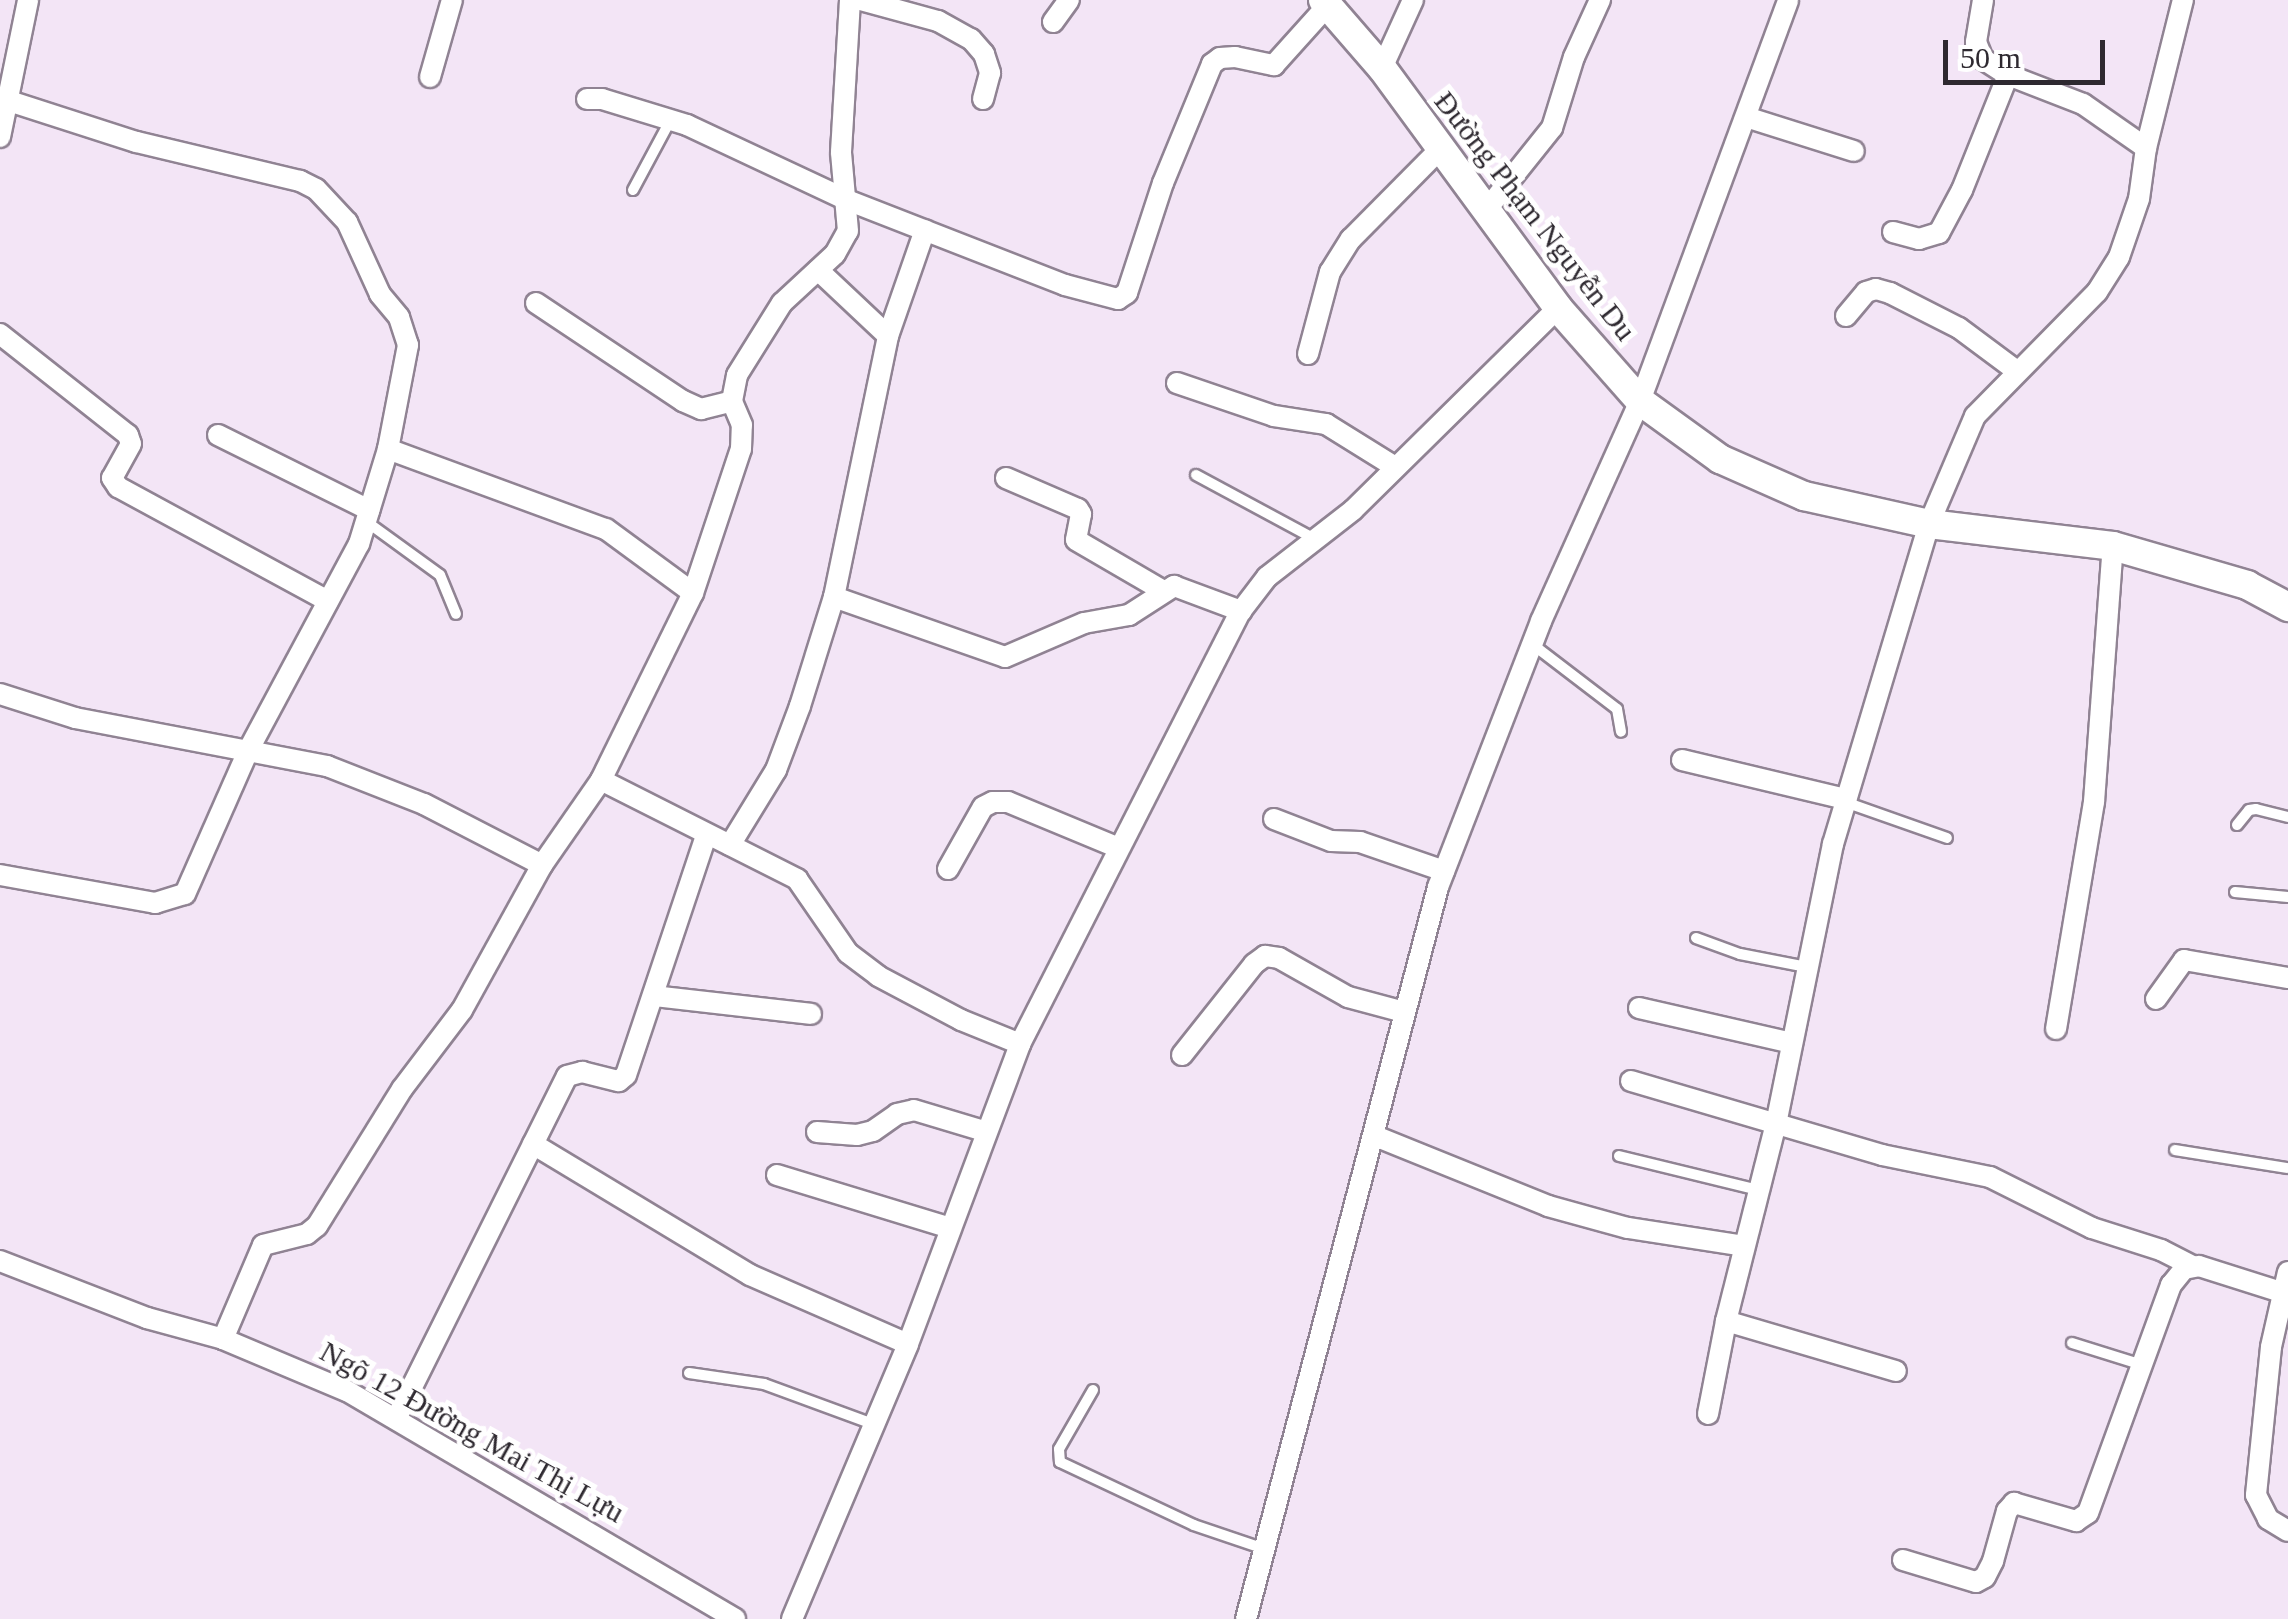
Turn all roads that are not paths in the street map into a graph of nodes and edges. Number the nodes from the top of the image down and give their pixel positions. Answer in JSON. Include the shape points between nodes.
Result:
{"nodes":[{"id":1,"x":28,"y":0,"type":"edge"},
{"id":2,"x":452,"y":0,"type":"edge"},
{"id":3,"x":850,"y":0,"type":"edge"},
{"id":4,"x":862,"y":0,"type":"edge"},
{"id":5,"x":1069,"y":0,"type":"edge"},
{"id":6,"x":1413,"y":0,"type":"edge"},
{"id":7,"x":1600,"y":0,"type":"edge"},
{"id":8,"x":1788,"y":0,"type":"edge"},
{"id":9,"x":1984,"y":0,"type":"edge"},
{"id":10,"x":2184,"y":0,"type":"edge"},
{"id":11,"x":1325,"y":3,"type":"edge"},
{"id":12,"x":1053,"y":22,"type":"dead end"},
{"id":13,"x":1382,"y":68,"type":"junction"},
{"id":14,"x":2008,"y":75,"type":"junction"},
{"id":15,"x":430,"y":77,"type":"dead end"},
{"id":16,"x":587,"y":99,"type":"dead end"},
{"id":17,"x":982,"y":99,"type":"dead end"},
{"id":18,"x":6,"y":100,"type":"junction"},
{"id":19,"x":1746,"y":117,"type":"junction"},
{"id":20,"x":670,"y":120,"type":"junction"},
{"id":21,"x":0,"y":137,"type":"edge"},
{"id":22,"x":1441,"y":148,"type":"junction"},
{"id":23,"x":2146,"y":148,"type":"junction"},
{"id":24,"x":1854,"y":151,"type":"dead end"},
{"id":25,"x":634,"y":190,"type":"dead end"},
{"id":26,"x":847,"y":200,"type":"junction"},
{"id":27,"x":1487,"y":208,"type":"junction"},
{"id":28,"x":925,"y":230,"type":"junction"},
{"id":29,"x":1894,"y":232,"type":"dead end"},
{"id":30,"x":818,"y":270,"type":"junction"},
{"id":31,"x":536,"y":303,"type":"dead end"},
{"id":32,"x":1558,"y":308,"type":"junction"},
{"id":33,"x":1846,"y":316,"type":"dead end"},
{"id":34,"x":0,"y":334,"type":"edge"},
{"id":35,"x":888,"y":336,"type":"junction"},
{"id":36,"x":1308,"y":354,"type":"dead end"},
{"id":37,"x":2018,"y":371,"type":"junction"},
{"id":38,"x":1177,"y":382,"type":"dead end"},
{"id":39,"x":732,"y":400,"type":"junction"},
{"id":40,"x":1640,"y":401,"type":"junction"},
{"id":41,"x":218,"y":435,"type":"dead end"},
{"id":42,"x":388,"y":449,"type":"junction"},
{"id":43,"x":1395,"y":468,"type":"junction"},
{"id":44,"x":1196,"y":475,"type":"dead end"},
{"id":45,"x":1006,"y":478,"type":"dead end"},
{"id":46,"x":368,"y":516,"type":"junction"},
{"id":47,"x":1929,"y":524,"type":"junction"},
{"id":48,"x":1316,"y":540,"type":"junction"},
{"id":49,"x":2113,"y":546,"type":"junction"},
{"id":50,"x":1162,"y":590,"type":"junction"},
{"id":51,"x":693,"y":593,"type":"junction"},
{"id":52,"x":834,"y":597,"type":"junction"},
{"id":53,"x":328,"y":601,"type":"junction"},
{"id":54,"x":2288,"y":608,"type":"edge"},
{"id":55,"x":1240,"y":611,"type":"junction"},
{"id":56,"x":456,"y":614,"type":"dead end"},
{"id":57,"x":1532,"y":644,"type":"junction"},
{"id":58,"x":0,"y":694,"type":"edge"},
{"id":59,"x":1621,"y":732,"type":"dead end"},
{"id":60,"x":249,"y":749,"type":"junction"},
{"id":61,"x":1682,"y":760,"type":"dead end"},
{"id":62,"x":601,"y":780,"type":"junction"},
{"id":63,"x":1845,"y":800,"type":"junction"},
{"id":64,"x":2288,"y":816,"type":"edge"},
{"id":65,"x":1274,"y":819,"type":"dead end"},
{"id":66,"x":2237,"y":825,"type":"dead end"},
{"id":67,"x":706,"y":836,"type":"junction"},
{"id":68,"x":1948,"y":838,"type":"dead end"},
{"id":69,"x":730,"y":845,"type":"junction"},
{"id":70,"x":1119,"y":848,"type":"junction"},
{"id":71,"x":542,"y":864,"type":"junction"},
{"id":72,"x":948,"y":869,"type":"dead end"},
{"id":73,"x":1444,"y":871,"type":"junction"},
{"id":74,"x":0,"y":876,"type":"edge"},
{"id":75,"x":2236,"y":892,"type":"dead end"},
{"id":76,"x":2288,"y":897,"type":"edge"},
{"id":77,"x":1696,"y":938,"type":"dead end"},
{"id":78,"x":1807,"y":967,"type":"junction"},
{"id":79,"x":2288,"y":978,"type":"edge"},
{"id":80,"x":654,"y":996,"type":"junction"},
{"id":81,"x":2156,"y":999,"type":"dead end"},
{"id":82,"x":1640,"y":1008,"type":"dead end"},
{"id":83,"x":1404,"y":1012,"type":"junction"},
{"id":84,"x":811,"y":1014,"type":"dead end"},
{"id":85,"x":2056,"y":1029,"type":"dead end"},
{"id":86,"x":1020,"y":1044,"type":"junction"},
{"id":87,"x":1792,"y":1044,"type":"junction"},
{"id":88,"x":1182,"y":1055,"type":"dead end"},
{"id":89,"x":1631,"y":1081,"type":"dead end"},
{"id":90,"x":1776,"y":1124,"type":"junction"},
{"id":91,"x":984,"y":1131,"type":"junction"},
{"id":92,"x":816,"y":1132,"type":"dead end"},
{"id":93,"x":1375,"y":1136,"type":"junction"},
{"id":94,"x":532,"y":1144,"type":"junction"},
{"id":95,"x":2175,"y":1150,"type":"dead end"},
{"id":96,"x":1619,"y":1156,"type":"dead end"},
{"id":97,"x":2288,"y":1168,"type":"edge"},
{"id":98,"x":777,"y":1175,"type":"dead end"},
{"id":99,"x":1760,"y":1190,"type":"junction"},
{"id":100,"x":950,"y":1228,"type":"junction"},
{"id":101,"x":1744,"y":1246,"type":"junction"},
{"id":102,"x":0,"y":1260,"type":"edge"},
{"id":103,"x":2192,"y":1266,"type":"junction"},
{"id":104,"x":2284,"y":1282,"type":"edge"},
{"id":105,"x":1726,"y":1322,"type":"junction"},
{"id":106,"x":224,"y":1338,"type":"junction"},
{"id":107,"x":908,"y":1344,"type":"junction"},
{"id":108,"x":2072,"y":1344,"type":"dead end"},
{"id":109,"x":2143,"y":1365,"type":"junction"},
{"id":110,"x":1896,"y":1371,"type":"dead end"},
{"id":111,"x":689,"y":1372,"type":"dead end"},
{"id":112,"x":1092,"y":1390,"type":"dead end"},
{"id":113,"x":1708,"y":1414,"type":"dead end"},
{"id":114,"x":396,"y":1418,"type":"junction"},
{"id":115,"x":874,"y":1424,"type":"junction"},
{"id":116,"x":2288,"y":1531,"type":"edge"},
{"id":117,"x":1266,"y":1550,"type":"junction"},
{"id":118,"x":1903,"y":1560,"type":"dead end"},
{"id":119,"x":735,"y":1619,"type":"edge"},
{"id":120,"x":792,"y":1619,"type":"edge"},
{"id":121,"x":1246,"y":1619,"type":"edge"}],
"edges":[{"from":1,"to":18,"type":"street"},
{"from":2,"to":15,"type":"street"},
{"from":3,"to":26,"type":"street","via":[[841,152]]},
{"from":4,"to":17,"type":"street","via":[[938,21],[972,39],[990,73]]},
{"from":5,"to":12,"type":"street"},
{"from":6,"to":13,"type":"street"},
{"from":7,"to":27,"type":"street","via":[[1552,128]]},
{"from":8,"to":19,"type":"street"},
{"from":9,"to":14,"type":"street","via":[[1978,53]]},
{"from":10,"to":23,"type":"street"},
{"from":11,"to":13,"type":"main road","name":"Đường Phạm Nguyễn Du"},
{"from":11,"to":28,"type":"street","via":[[1274,65],[1235,57],[1212,64],[1124,296],[1111,299],[1065,285]]},
{"from":13,"to":22,"type":"main road","name":"Đường Phạm Nguyễn Du"},
{"from":14,"to":23,"type":"street","via":[[2083,104]]},
{"from":14,"to":29,"type":"street","via":[[1939,234],[1920,240]]},
{"from":16,"to":20,"type":"street"},
{"from":18,"to":21,"type":"street"},
{"from":18,"to":42,"type":"street","via":[[136,142],[300,181],[332,201],[407,333]]},
{"from":19,"to":24,"type":"street"},
{"from":19,"to":40,"type":"street"},
{"from":20,"to":25,"type":"lane"},
{"from":20,"to":26,"type":"street"},
{"from":22,"to":27,"type":"main road","name":"Đường Phạm Nguyễn Du"},
{"from":22,"to":36,"type":"street","via":[[1351,238],[1330,272]]},
{"from":23,"to":37,"type":"street","via":[[2120,257],[2097,292]]},
{"from":26,"to":28,"type":"street"},
{"from":26,"to":30,"type":"street","via":[[850,220],[842,245]]},
{"from":27,"to":32,"type":"main road","name":"Đường Phạm Nguyễn Du"},
{"from":28,"to":35,"type":"street"},
{"from":30,"to":35,"type":"street"},
{"from":30,"to":39,"type":"street","via":[[766,326],[737,375]]},
{"from":31,"to":39,"type":"street","via":[[683,401],[712,409]]},
{"from":32,"to":40,"type":"main road","name":"Đường Phạm Nguyễn Du"},
{"from":32,"to":43,"type":"street"},
{"from":33,"to":37,"type":"street","via":[[1876,288],[1958,328]]},
{"from":34,"to":53,"type":"street","via":[[128,435],[130,444],[112,478],[118,486]]},
{"from":35,"to":52,"type":"street"},
{"from":37,"to":47,"type":"street","via":[[1975,416]]},
{"from":38,"to":43,"type":"street","via":[[1274,416],[1326,424]]},
{"from":39,"to":51,"type":"street","via":[[742,425],[740,448]]},
{"from":40,"to":47,"type":"main road","name":"Đường Phạm Nguyễn Du","via":[[1720,459],[1804,496]]},
{"from":40,"to":57,"type":"street"},
{"from":41,"to":46,"type":"street"},
{"from":42,"to":46,"type":"street"},
{"from":42,"to":51,"type":"street","via":[[591,522]]},
{"from":43,"to":48,"type":"street"},
{"from":44,"to":48,"type":"lane"},
{"from":45,"to":50,"type":"street","via":[[1078,508],[1076,540]]},
{"from":46,"to":53,"type":"street"},
{"from":46,"to":56,"type":"lane","via":[[440,574]]},
{"from":47,"to":49,"type":"main road","name":"Đường Phạm Nguyễn Du"},
{"from":47,"to":63,"type":"street"},
{"from":48,"to":55,"type":"street","via":[[1267,576]]},
{"from":49,"to":54,"type":"main road","name":"Đường Phạm Nguyễn Du","via":[[2247,584]]},
{"from":49,"to":85,"type":"street","via":[[2094,802]]},
{"from":50,"to":52,"type":"street","via":[[1130,615],[1084,622],[1005,657]]},
{"from":50,"to":55,"type":"street","via":[[1186,588]]},
{"from":51,"to":62,"type":"street"},
{"from":52,"to":69,"type":"street","via":[[776,770]]},
{"from":53,"to":60,"type":"street"},
{"from":55,"to":70,"type":"street"},
{"from":57,"to":59,"type":"lane","via":[[1616,710]]},
{"from":57,"to":73,"type":"street"},
{"from":58,"to":60,"type":"street","via":[[75,718]]},
{"from":60,"to":71,"type":"street","via":[[369,782]]},
{"from":60,"to":74,"type":"street","via":[[185,894],[155,903]]},
{"from":61,"to":63,"type":"street"},
{"from":62,"to":67,"type":"street"},
{"from":62,"to":71,"type":"street"},
{"from":63,"to":68,"type":"lane"},
{"from":63,"to":78,"type":"street"},
{"from":64,"to":66,"type":"lane","via":[[2248,810]]},
{"from":65,"to":73,"type":"street"},
{"from":67,"to":69,"type":"street"},
{"from":67,"to":80,"type":"street"},
{"from":69,"to":86,"type":"street","via":[[797,878],[848,953],[878,976]]},
{"from":70,"to":72,"type":"street","via":[[1008,802],[992,802]]},
{"from":70,"to":86,"type":"street"},
{"from":71,"to":106,"type":"street","via":[[462,1010],[402,1088],[317,1226],[263,1246]]},
{"from":73,"to":83,"type":"street"},
{"from":75,"to":76,"type":"lane"},
{"from":77,"to":78,"type":"lane"},
{"from":78,"to":87,"type":"street"},
{"from":79,"to":81,"type":"street","via":[[2184,960]]},
{"from":80,"to":84,"type":"street"},
{"from":80,"to":94,"type":"street","via":[[623,1078],[568,1076]]},
{"from":82,"to":87,"type":"street"},
{"from":83,"to":88,"type":"street","via":[[1348,996],[1266,956]]},
{"from":83,"to":93,"type":"street"},
{"from":86,"to":91,"type":"street"},
{"from":87,"to":90,"type":"street"},
{"from":89,"to":90,"type":"street"},
{"from":90,"to":99,"type":"street"},
{"from":90,"to":103,"type":"street","via":[[1990,1177],[2092,1228]]},
{"from":91,"to":92,"type":"street","via":[[914,1110],[857,1135]]},
{"from":91,"to":100,"type":"street"},
{"from":93,"to":101,"type":"street","via":[[1548,1206],[1628,1228]]},
{"from":93,"to":117,"type":"street"},
{"from":94,"to":107,"type":"street","via":[[750,1275]]},
{"from":94,"to":114,"type":"street"},
{"from":95,"to":97,"type":"lane"},
{"from":96,"to":99,"type":"lane"},
{"from":98,"to":100,"type":"street"},
{"from":99,"to":101,"type":"street"},
{"from":100,"to":107,"type":"street"},
{"from":101,"to":105,"type":"street"},
{"from":102,"to":106,"type":"street","name":"Ngõ 12 Đường Mai Thị Lựu","via":[[148,1318]]},
{"from":103,"to":104,"type":"street"},
{"from":103,"to":109,"type":"street","via":[[2171,1285]]},
{"from":104,"to":116,"type":"street","via":[[2256,1494],[2268,1519]]},
{"from":105,"to":110,"type":"street"},
{"from":105,"to":113,"type":"street"},
{"from":106,"to":114,"type":"street","name":"Ngõ 12 Đường Mai Thị Lựu"},
{"from":107,"to":115,"type":"street"},
{"from":108,"to":109,"type":"lane"},
{"from":109,"to":118,"type":"street","via":[[2088,1513],[2076,1521],[2014,1504],[1985,1578],[1976,1582]]},
{"from":111,"to":115,"type":"lane","via":[[764,1384]]},
{"from":112,"to":117,"type":"lane","via":[[1059,1450],[1060,1462],[1194,1525]]},
{"from":114,"to":119,"type":"street","name":"Ngõ 12 Đường Mai Thị Lựu"},
{"from":115,"to":120,"type":"street"},
{"from":117,"to":121,"type":"street"}]}
